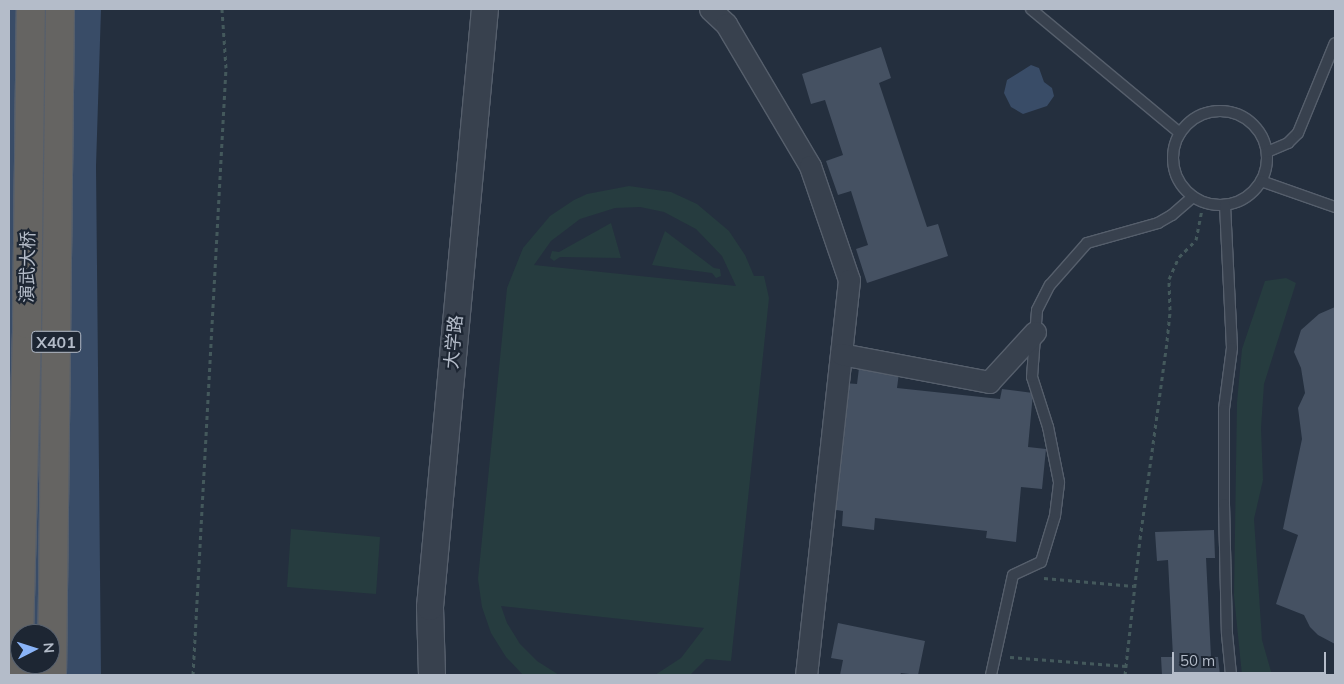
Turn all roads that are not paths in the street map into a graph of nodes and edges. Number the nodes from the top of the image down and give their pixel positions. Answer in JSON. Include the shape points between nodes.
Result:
{"nodes":[{"id":1,"x":31,"y":9,"type":"edge"},
{"id":2,"x":60,"y":9,"type":"edge"},
{"id":3,"x":485,"y":9,"type":"edge"},
{"id":4,"x":710,"y":9,"type":"edge"},
{"id":5,"x":1031,"y":9,"type":"edge"},
{"id":6,"x":1335,"y":43,"type":"edge"},
{"id":7,"x":1180,"y":133,"type":"junction"},
{"id":8,"x":1267,"y":152,"type":"junction"},
{"id":9,"x":1261,"y":181,"type":"junction"},
{"id":10,"x":1193,"y":197,"type":"junction"},
{"id":11,"x":1225,"y":205,"type":"junction"},
{"id":12,"x":1335,"y":207,"type":"edge"},
{"id":13,"x":1035,"y":332,"type":"junction"},
{"id":14,"x":841,"y":354,"type":"junction"},
{"id":15,"x":18,"y":675,"type":"edge"},
{"id":16,"x":52,"y":675,"type":"edge"},
{"id":17,"x":432,"y":675,"type":"edge"},
{"id":18,"x":806,"y":675,"type":"edge"},
{"id":19,"x":991,"y":675,"type":"edge"},
{"id":20,"x":1231,"y":675,"type":"edge"}],
"edges":[{"from":1,"to":15,"type":"highway","name":"演武大桥","number":"X401"},
{"from":2,"to":16,"type":"highway","name":"演武大桥","number":"X401"},
{"from":3,"to":17,"type":"street","name":"大学路","via":[[430,608]]},
{"from":4,"to":14,"type":"street","via":[[726,24],[810,166],[849,280]]},
{"from":5,"to":7,"type":"lane"},
{"from":6,"to":8,"type":"lane","via":[[1298,133],[1288,143]]},
{"from":7,"to":8,"type":"lane","via":[[1191,121],[1206,113],[1222,111],[1238,115],[1252,124],[1262,136]]},
{"from":7,"to":10,"type":"lane","via":[[1174,150],[1174,167],[1181,184]]},
{"from":8,"to":9,"type":"lane"},
{"from":9,"to":11,"type":"lane","via":[[1240,201]]},
{"from":9,"to":12,"type":"lane"},
{"from":10,"to":11,"type":"lane"},
{"from":10,"to":13,"type":"lane","via":[[1158,223],[1087,243],[1050,285],[1037,310]]},
{"from":11,"to":20,"type":"lane","via":[[1232,348],[1224,409],[1227,634]]},
{"from":13,"to":14,"type":"street","via":[[989,382]]},
{"from":13,"to":19,"type":"lane","via":[[1032,377],[1048,427],[1059,482],[1055,516],[1041,562],[1014,575]]},
{"from":14,"to":18,"type":"street"}]}
